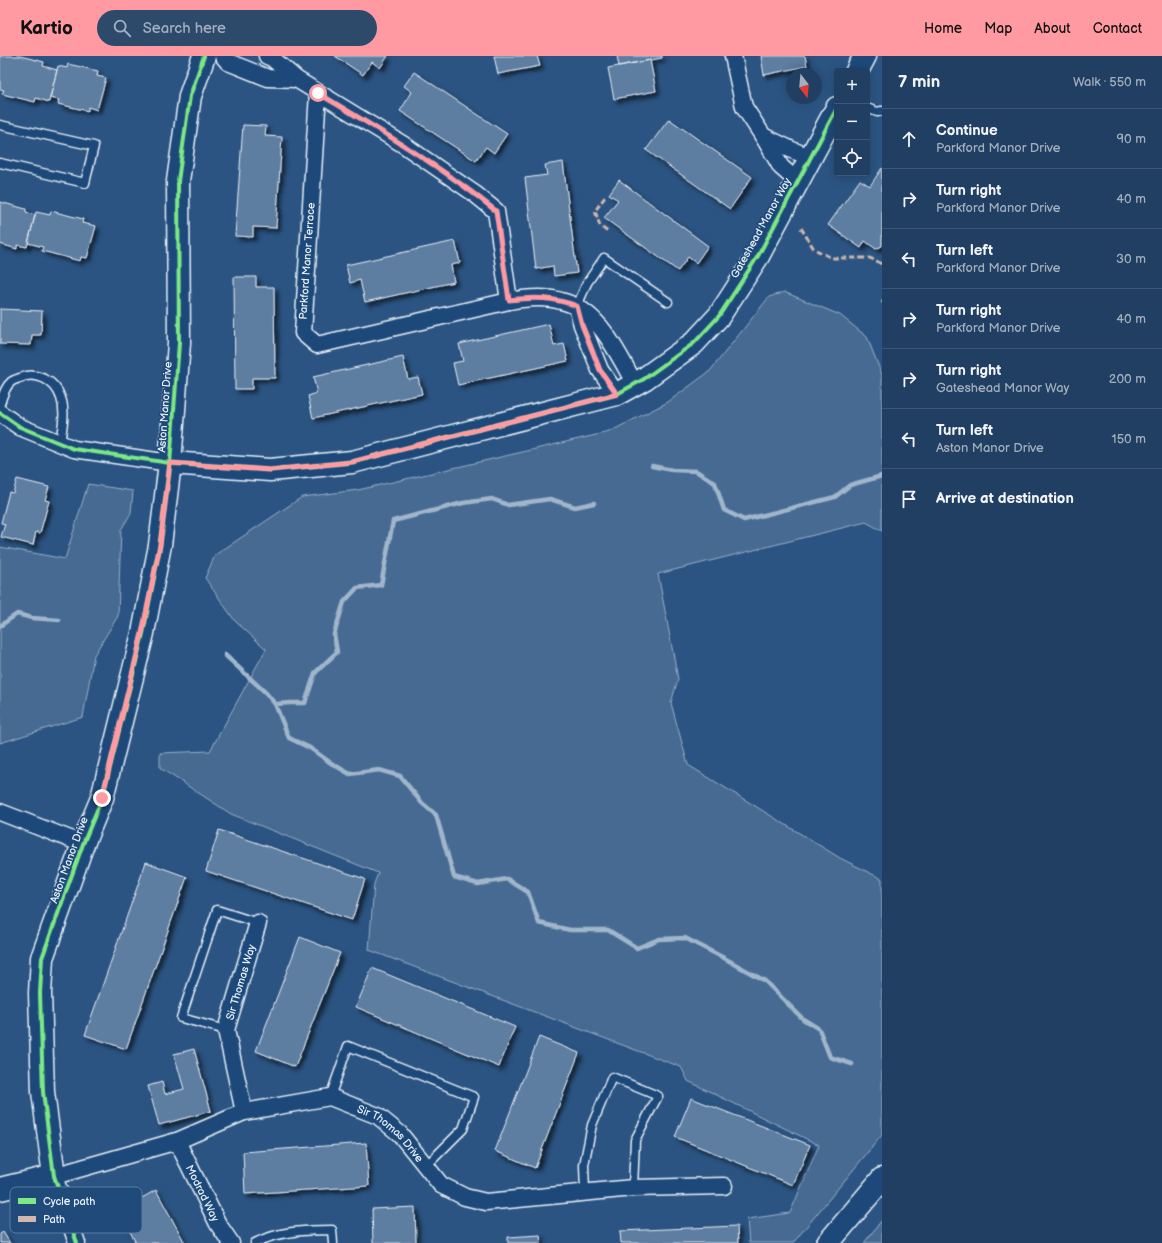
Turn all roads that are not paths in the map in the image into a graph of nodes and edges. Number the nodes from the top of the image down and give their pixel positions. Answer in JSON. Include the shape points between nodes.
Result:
{"nodes":[{"id":1,"x":204,"y":56,"type":"edge"},
{"id":2,"x":223,"y":56,"type":"edge"},
{"id":3,"x":267,"y":56,"type":"edge"},
{"id":4,"x":734,"y":56,"type":"edge"},
{"id":5,"x":865,"y":56,"type":"edge"},
{"id":6,"x":859,"y":68,"type":"edge"},
{"id":7,"x":296,"y":79,"type":"junction"},
{"id":8,"x":318,"y":93,"type":"junction"},
{"id":9,"x":870,"y":109,"type":"edge"},
{"id":10,"x":882,"y":111,"type":"edge"},
{"id":11,"x":834,"y":113,"type":"edge"},
{"id":12,"x":0,"y":125,"type":"edge"},
{"id":13,"x":764,"y":136,"type":"junction"},
{"id":14,"x":810,"y":157,"type":"junction"},
{"id":15,"x":0,"y":163,"type":"edge"},
{"id":16,"x":797,"y":181,"type":"junction"},
{"id":17,"x":509,"y":300,"type":"junction"},
{"id":18,"x":668,"y":302,"type":"dead end"},
{"id":19,"x":577,"y":306,"type":"junction"},
{"id":20,"x":626,"y":389,"type":"junction"},
{"id":21,"x":0,"y":404,"type":"edge"},
{"id":22,"x":0,"y":413,"type":"edge"},
{"id":23,"x":60,"y":443,"type":"junction"},
{"id":24,"x":170,"y":463,"type":"junction"},
{"id":25,"x":0,"y":812,"type":"edge"},
{"id":26,"x":83,"y":844,"type":"junction"},
{"id":27,"x":258,"y":923,"type":"joint"},
{"id":28,"x":226,"y":1030,"type":"junction"},
{"id":29,"x":330,"y":1097,"type":"junction"},
{"id":30,"x":244,"y":1112,"type":"junction"},
{"id":31,"x":177,"y":1141,"type":"junction"},
{"id":32,"x":426,"y":1166,"type":"junction"},
{"id":33,"x":54,"y":1176,"type":"junction"},
{"id":34,"x":882,"y":1180,"type":"edge"},
{"id":35,"x":724,"y":1186,"type":"dead end"},
{"id":36,"x":58,"y":1187,"type":"edge"},
{"id":37,"x":633,"y":1188,"type":"junction"},
{"id":38,"x":0,"y":1189,"type":"edge"},
{"id":39,"x":585,"y":1192,"type":"junction"},
{"id":40,"x":74,"y":1233,"type":"edge"},
{"id":41,"x":77,"y":1243,"type":"edge"},
{"id":42,"x":231,"y":1243,"type":"edge"},
{"id":43,"x":255,"y":1243,"type":"edge"},
{"id":44,"x":333,"y":1243,"type":"edge"},
{"id":45,"x":828,"y":1243,"type":"edge"}],
"edges":[{"from":1,"to":24,"type":"street","name":"Aston Manor Drive","via":[[190,96],[178,182],[179,343]]},
{"from":2,"to":7,"type":"street","via":[[228,62],[268,78]]},
{"from":3,"to":7,"type":"street"},
{"from":4,"to":13,"type":"street","via":[[744,107]]},
{"from":5,"to":6,"type":"street"},
{"from":7,"to":8,"type":"street"},
{"from":8,"to":17,"type":"street","via":[[404,145],[496,211]]},
{"from":8,"to":17,"type":"street","name":"Parkford Manor Terrace","via":[[302,333],[317,345]]},
{"from":9,"to":10,"type":"lane"},
{"from":11,"to":14,"type":"street","name":"Gateshead Manor Way"},
{"from":12,"to":15,"type":"lane","via":[[94,146],[85,183]]},
{"from":13,"to":14,"type":"street"},
{"from":13,"to":16,"type":"street","via":[[781,167]]},
{"from":14,"to":16,"type":"street","name":"Gateshead Manor Way"},
{"from":16,"to":20,"type":"street","name":"Gateshead Manor Way","via":[[758,256],[719,316],[694,343]]},
{"from":17,"to":19,"type":"street","via":[[561,300]]},
{"from":18,"to":19,"type":"lane","via":[[604,258],[587,283]]},
{"from":19,"to":20,"type":"street","via":[[602,328],[612,342]]},
{"from":19,"to":20,"type":"street","via":[[600,370]]},
{"from":20,"to":24,"type":"street","name":"Gateshead Manor Way","via":[[352,462],[270,470]]},
{"from":21,"to":23,"type":"lane","via":[[11,382],[26,375],[43,377],[55,386],[62,398],[64,412]]},
{"from":22,"to":23,"type":"street","name":"Gateshead Manor Way","via":[[20,427]]},
{"from":23,"to":24,"type":"street","name":"Gateshead Manor Way","via":[[74,449]]},
{"from":24,"to":26,"type":"street","name":"Aston Manor Drive","via":[[160,545],[142,633],[102,798]]},
{"from":25,"to":26,"type":"street"},
{"from":26,"to":33,"type":"street","name":"Aston Manor Drive","via":[[42,958],[40,993],[43,1092]]},
{"from":27,"to":28,"type":"street","name":"Sir Thomas Way"},
{"from":27,"to":28,"type":"lane","via":[[217,910],[181,1018]]},
{"from":28,"to":30,"type":"street","name":"Sir Thomas Way"},
{"from":29,"to":30,"type":"street"},
{"from":29,"to":32,"type":"street","name":"Sir Thomas Drive","via":[[378,1116],[400,1134]]},
{"from":29,"to":32,"type":"lane","via":[[348,1046],[474,1097],[463,1129]]},
{"from":30,"to":31,"type":"street"},
{"from":31,"to":33,"type":"street"},
{"from":31,"to":42,"type":"street","name":"Modrad Way","via":[[218,1224]]},
{"from":32,"to":39,"type":"street","name":"Sir Thomas Drive","via":[[441,1185],[465,1197],[486,1202]]},
{"from":33,"to":36,"type":"street","name":"Aston Manor Drive"},
{"from":33,"to":38,"type":"street"},
{"from":34,"to":45,"type":"street"},
{"from":35,"to":37,"type":"street","name":"Sir Thomas Drive"},
{"from":37,"to":39,"type":"street","name":"Sir Thomas Drive"},
{"from":37,"to":39,"type":"lane","via":[[635,1140],[658,1096],[612,1077],[592,1125],[584,1165]]},
{"from":40,"to":41,"type":"street","name":"Aston Manor Drive"},
{"from":43,"to":44,"type":"lane","via":[[264,1238],[295,1231],[332,1230]]}]}
